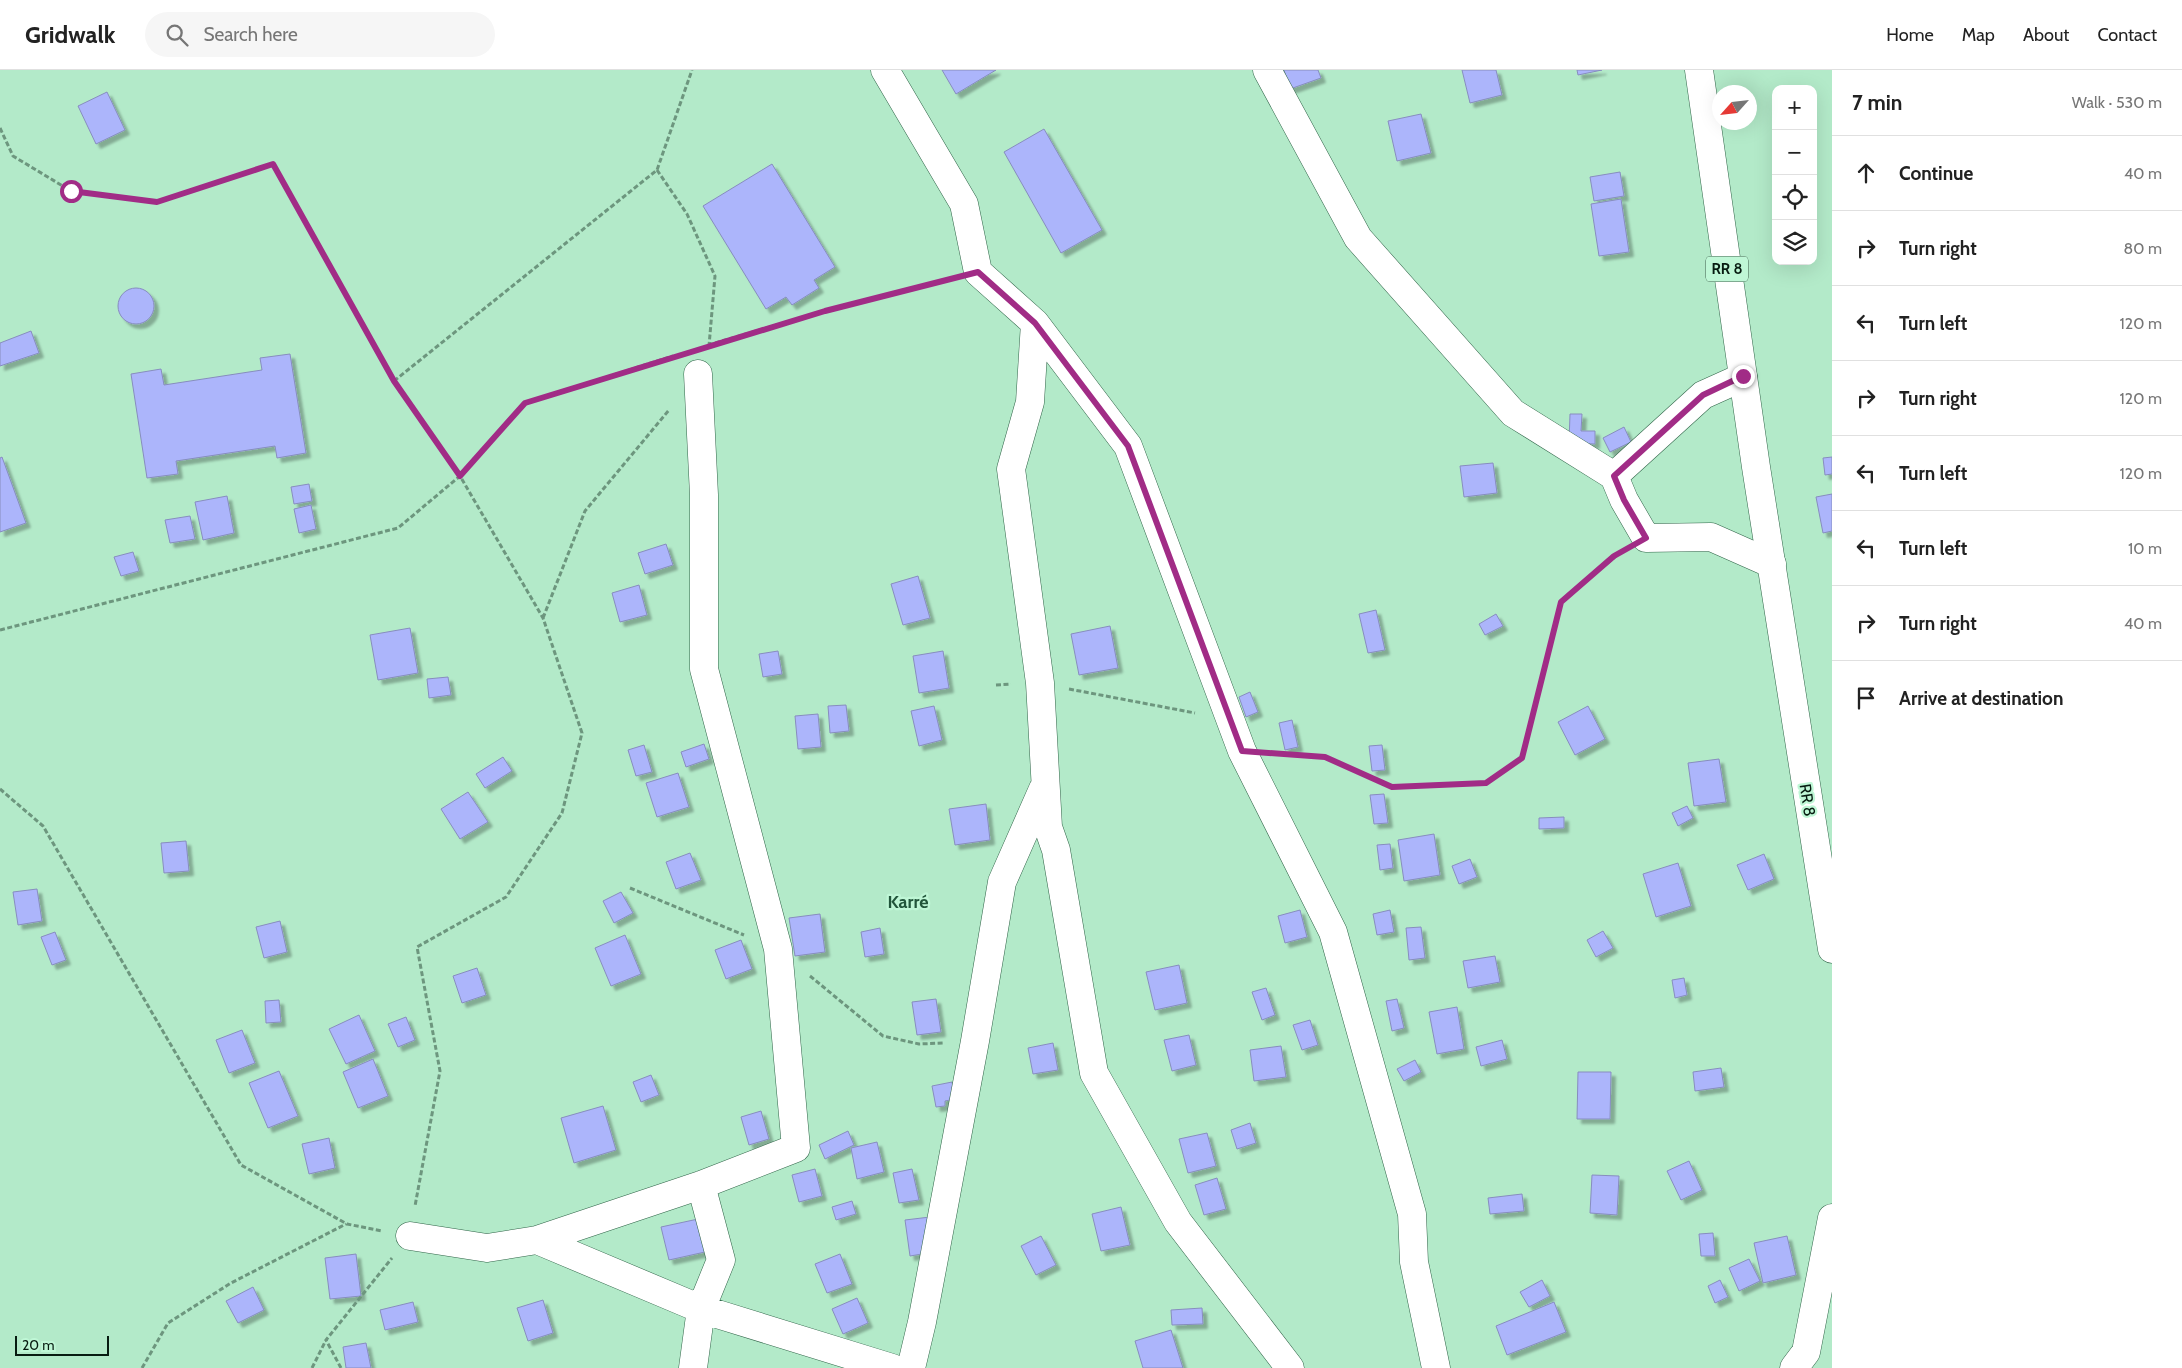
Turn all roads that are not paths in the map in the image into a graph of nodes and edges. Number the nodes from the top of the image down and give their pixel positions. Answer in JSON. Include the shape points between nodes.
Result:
{"nodes":[{"id":1,"x":884,"y":70,"type":"edge"},
{"id":2,"x":1267,"y":70,"type":"edge"},
{"id":3,"x":1699,"y":70,"type":"edge"},
{"id":4,"x":1035,"y":323,"type":"junction"},
{"id":5,"x":694,"y":358,"type":"road end"},
{"id":6,"x":1743,"y":376,"type":"junction"},
{"id":7,"x":1614,"y":476,"type":"junction"},
{"id":8,"x":1772,"y":564,"type":"junction"},
{"id":9,"x":1044,"y":787,"type":"junction"},
{"id":10,"x":1832,"y":949,"type":"edge"},
{"id":11,"x":701,"y":1185,"type":"junction"},
{"id":12,"x":1832,"y":1218,"type":"edge"},
{"id":13,"x":410,"y":1236,"type":"road end"},
{"id":14,"x":537,"y":1240,"type":"junction"},
{"id":15,"x":701,"y":1309,"type":"junction"},
{"id":16,"x":693,"y":1368,"type":"edge"},
{"id":17,"x":892,"y":1368,"type":"edge"},
{"id":18,"x":911,"y":1368,"type":"edge"},
{"id":19,"x":1290,"y":1368,"type":"edge"},
{"id":20,"x":1436,"y":1368,"type":"edge"},
{"id":21,"x":1794,"y":1368,"type":"edge"}],
"edges":[{"from":1,"to":4,"type":"street","via":[[964,204],[978,272]]},
{"from":2,"to":7,"type":"street","via":[[1358,238],[1514,413]]},
{"from":3,"to":6,"type":"street","number":"RR 8"},
{"from":4,"to":9,"type":"street","via":[[1030,402],[1010,468],[1040,683]]},
{"from":4,"to":20,"type":"street","via":[[1128,446],[1242,751],[1333,932],[1412,1214],[1414,1262]]},
{"from":5,"to":11,"type":"street","via":[[704,495],[704,669],[778,949],[796,1148]]},
{"from":6,"to":7,"type":"street","via":[[1703,395]]},
{"from":6,"to":8,"type":"street","number":"RR 8"},
{"from":7,"to":8,"type":"street","via":[[1646,538],[1712,537]]},
{"from":8,"to":10,"type":"street","name":"RR 8","number":"RR 8"},
{"from":9,"to":18,"type":"street","via":[[1002,882]]},
{"from":9,"to":19,"type":"street","via":[[1048,827],[1056,850],[1094,1073],[1178,1222]]},
{"from":11,"to":14,"type":"street"},
{"from":11,"to":15,"type":"street","via":[[721,1260]]},
{"from":12,"to":21,"type":"street","via":[[1806,1352]]},
{"from":13,"to":14,"type":"street","via":[[486,1248]]},
{"from":14,"to":15,"type":"street"},
{"from":15,"to":16,"type":"street"},
{"from":15,"to":17,"type":"street"}]}
